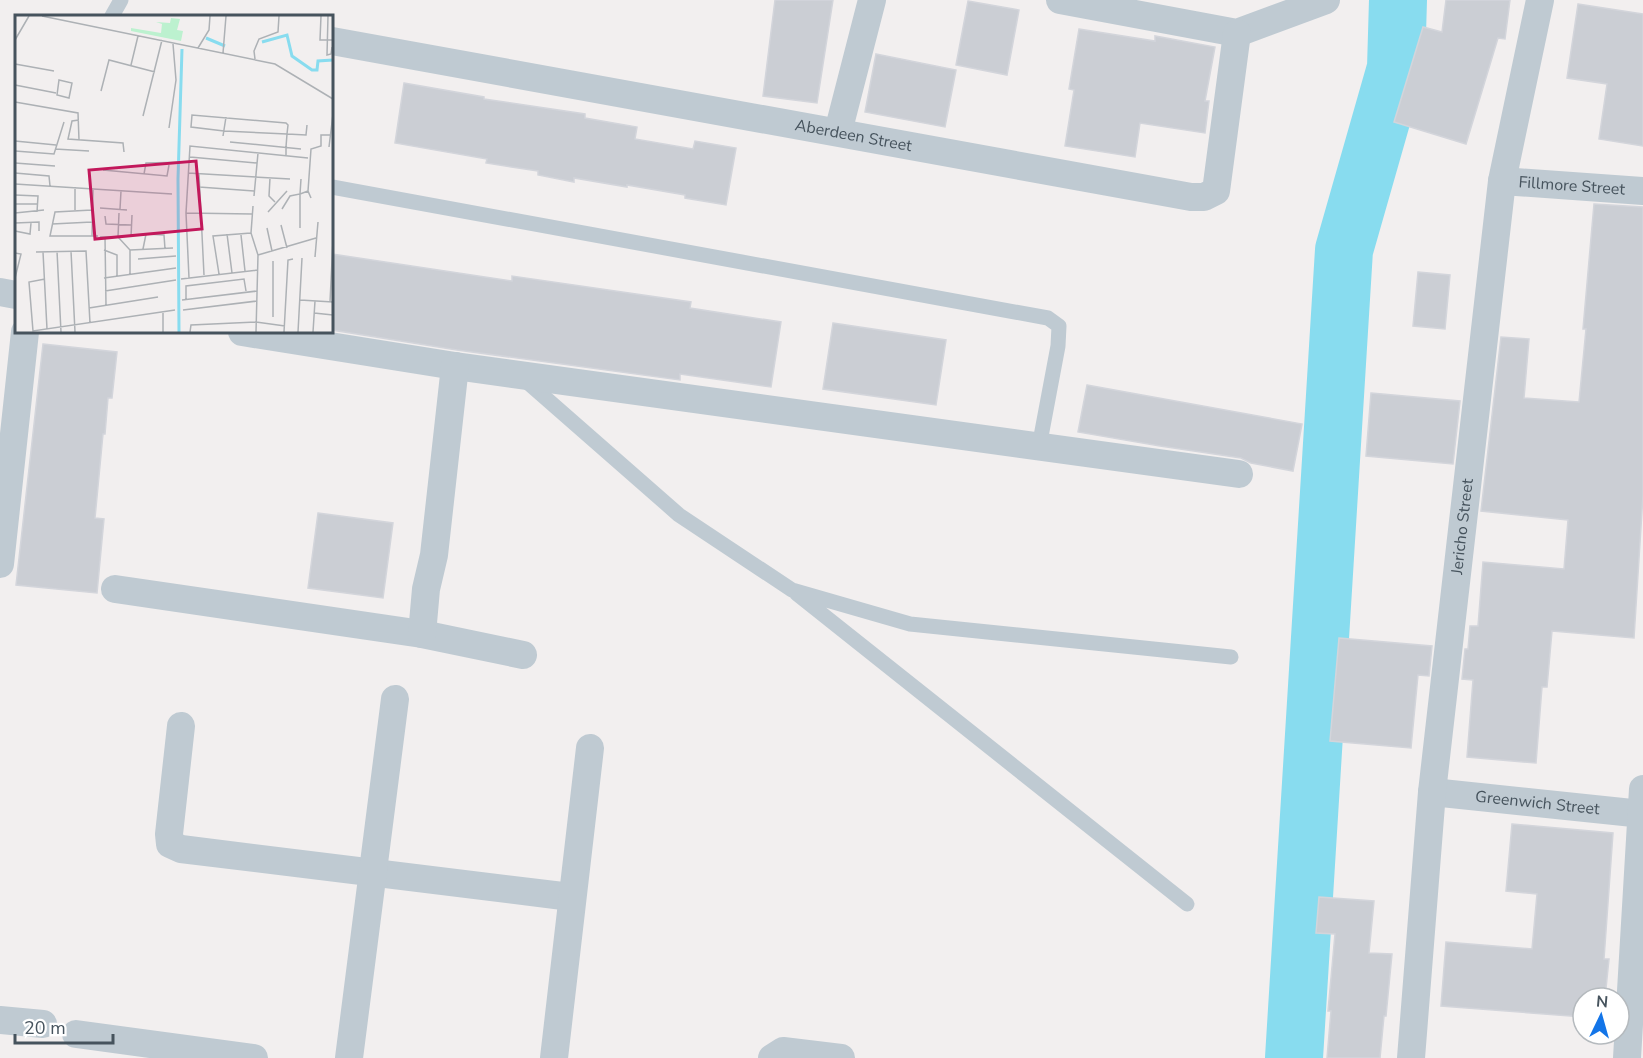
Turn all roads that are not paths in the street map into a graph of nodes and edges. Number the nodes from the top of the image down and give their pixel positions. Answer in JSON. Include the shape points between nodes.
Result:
{"nodes":[{"id":1,"x":121,"y":0,"type":"edge"},
{"id":2,"x":872,"y":0,"type":"edge"},
{"id":3,"x":1060,"y":0,"type":"edge"},
{"id":4,"x":1326,"y":0,"type":"edge"},
{"id":5,"x":1534,"y":1,"type":"edge"},
{"id":6,"x":113,"y":15,"type":"edge"},
{"id":7,"x":1237,"y":33,"type":"junction"},
{"id":8,"x":333,"y":41,"type":"edge"},
{"id":9,"x":838,"y":132,"type":"junction"},
{"id":10,"x":1502,"y":181,"type":"junction"},
{"id":11,"x":333,"y":187,"type":"edge"},
{"id":12,"x":1643,"y":191,"type":"edge"},
{"id":13,"x":0,"y":291,"type":"edge"},
{"id":14,"x":15,"y":295,"type":"edge"},
{"id":15,"x":25,"y":333,"type":"edge"},
{"id":16,"x":248,"y":333,"type":"edge"},
{"id":17,"x":455,"y":366,"type":"junction"},
{"id":18,"x":519,"y":375,"type":"junction"},
{"id":19,"x":1039,"y":447,"type":"junction"},
{"id":20,"x":1239,"y":474,"type":"dead end"},
{"id":21,"x":0,"y":564,"type":"edge"},
{"id":22,"x":115,"y":589,"type":"dead end"},
{"id":23,"x":792,"y":590,"type":"junction"},
{"id":24,"x":422,"y":634,"type":"junction"},
{"id":25,"x":523,"y":655,"type":"dead end"},
{"id":26,"x":1231,"y":657,"type":"dead end"},
{"id":27,"x":394,"y":699,"type":"dead end"},
{"id":28,"x":181,"y":726,"type":"dead end"},
{"id":29,"x":590,"y":748,"type":"dead end"},
{"id":30,"x":1432,"y":792,"type":"junction"},
{"id":31,"x":1642,"y":806,"type":"edge"},
{"id":32,"x":371,"y":872,"type":"junction"},
{"id":33,"x":571,"y":897,"type":"junction"},
{"id":34,"x":1187,"y":904,"type":"dead end"},
{"id":35,"x":0,"y":1020,"type":"edge"},
{"id":36,"x":43,"y":1024,"type":"dead end"},
{"id":37,"x":76,"y":1034,"type":"dead end"},
{"id":38,"x":150,"y":1051,"type":"edge"},
{"id":39,"x":254,"y":1058,"type":"edge"},
{"id":40,"x":349,"y":1058,"type":"edge"},
{"id":41,"x":554,"y":1058,"type":"edge"},
{"id":42,"x":772,"y":1058,"type":"edge"},
{"id":43,"x":841,"y":1058,"type":"edge"},
{"id":44,"x":1411,"y":1058,"type":"edge"},
{"id":45,"x":1627,"y":1058,"type":"edge"}],
"edges":[{"from":1,"to":6,"type":"lane"},
{"from":2,"to":9,"type":"street"},
{"from":3,"to":7,"type":"street"},
{"from":4,"to":7,"type":"street"},
{"from":5,"to":10,"type":"street","name":"Jericho Street"},
{"from":7,"to":9,"type":"street","name":"Aberdeen Street","via":[[1216,191],[1204,197]]},
{"from":8,"to":9,"type":"street","name":"Aberdeen Street"},
{"from":10,"to":12,"type":"street","name":"Fillmore Street"},
{"from":10,"to":30,"type":"street","name":"Jericho Street"},
{"from":11,"to":19,"type":"lane","via":[[1048,318],[1059,326],[1058,346]]},
{"from":13,"to":14,"type":"street"},
{"from":15,"to":21,"type":"street"},
{"from":16,"to":17,"type":"street"},
{"from":17,"to":18,"type":"street"},
{"from":17,"to":24,"type":"street"},
{"from":18,"to":19,"type":"street"},
{"from":18,"to":23,"type":"lane","via":[[679,515]]},
{"from":19,"to":20,"type":"street"},
{"from":22,"to":24,"type":"street"},
{"from":23,"to":26,"type":"lane","via":[[910,624]]},
{"from":23,"to":34,"type":"lane"},
{"from":24,"to":25,"type":"street"},
{"from":27,"to":32,"type":"street"},
{"from":28,"to":32,"type":"street","via":[[170,844],[181,849]]},
{"from":29,"to":33,"type":"street"},
{"from":30,"to":31,"type":"street","name":"Greenwich Street"},
{"from":30,"to":44,"type":"street","name":"Jericho Street"},
{"from":31,"to":45,"type":"street"},
{"from":32,"to":33,"type":"street"},
{"from":32,"to":40,"type":"street"},
{"from":33,"to":41,"type":"street"},
{"from":35,"to":36,"type":"street"},
{"from":37,"to":38,"type":"street"},
{"from":38,"to":39,"type":"street"},
{"from":42,"to":43,"type":"street","via":[[783,1051]]}]}
